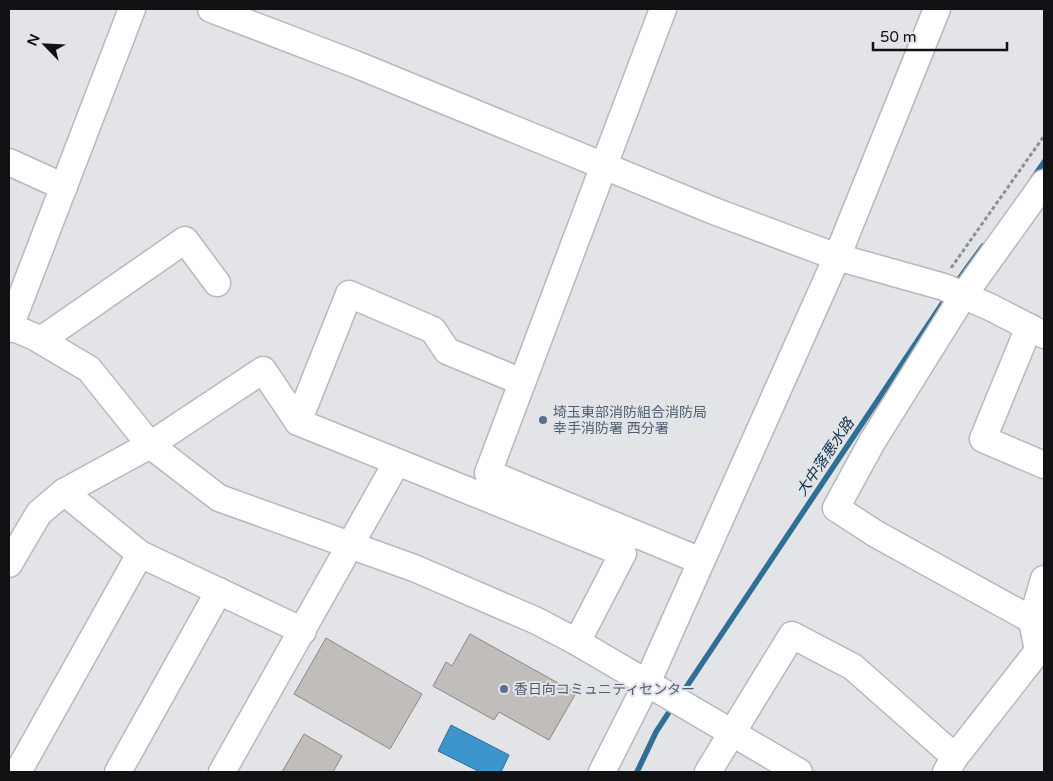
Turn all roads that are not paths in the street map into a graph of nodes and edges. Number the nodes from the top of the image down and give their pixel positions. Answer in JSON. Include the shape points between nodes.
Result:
{"nodes":[{"id":1,"x":132,"y":9,"type":"edge"},
{"id":2,"x":211,"y":9,"type":"edge"},
{"id":3,"x":663,"y":9,"type":"edge"},
{"id":4,"x":937,"y":9,"type":"edge"},
{"id":5,"x":9,"y":162,"type":"edge"},
{"id":6,"x":604,"y":166,"type":"junction"},
{"id":7,"x":1044,"y":183,"type":"edge"},
{"id":8,"x":64,"y":187,"type":"junction"},
{"id":9,"x":837,"y":257,"type":"junction"},
{"id":10,"x":217,"y":283,"type":"dead end"},
{"id":11,"x":950,"y":291,"type":"junction"},
{"id":12,"x":9,"y":327,"type":"edge"},
{"id":13,"x":1036,"y":331,"type":"edge"},
{"id":14,"x":41,"y":340,"type":"junction"},
{"id":15,"x":522,"y":382,"type":"junction"},
{"id":16,"x":298,"y":422,"type":"junction"},
{"id":17,"x":150,"y":445,"type":"junction"},
{"id":18,"x":397,"y":462,"type":"junction"},
{"id":19,"x":1044,"y":465,"type":"edge"},
{"id":20,"x":64,"y":492,"type":"junction"},
{"id":21,"x":351,"y":545,"type":"junction"},
{"id":22,"x":140,"y":554,"type":"junction"},
{"id":23,"x":701,"y":561,"type":"junction"},
{"id":24,"x":9,"y":564,"type":"edge"},
{"id":25,"x":1044,"y":579,"type":"edge"},
{"id":26,"x":219,"y":591,"type":"junction"},
{"id":27,"x":1032,"y":620,"type":"junction"},
{"id":28,"x":304,"y":631,"type":"junction"},
{"id":29,"x":577,"y":642,"type":"junction"},
{"id":30,"x":1041,"y":653,"type":"edge"},
{"id":31,"x":667,"y":695,"type":"junction"},
{"id":32,"x":731,"y":733,"type":"junction"},
{"id":33,"x":950,"y":764,"type":"edge"},
{"id":34,"x":18,"y":772,"type":"edge"},
{"id":35,"x":118,"y":772,"type":"edge"},
{"id":36,"x":222,"y":772,"type":"edge"},
{"id":37,"x":602,"y":772,"type":"edge"},
{"id":38,"x":708,"y":772,"type":"edge"},
{"id":39,"x":799,"y":772,"type":"edge"}],
"edges":[{"from":1,"to":8,"type":"street"},
{"from":2,"to":6,"type":"street"},
{"from":3,"to":6,"type":"street"},
{"from":4,"to":9,"type":"street"},
{"from":5,"to":8,"type":"street"},
{"from":6,"to":9,"type":"street"},
{"from":6,"to":15,"type":"street"},
{"from":7,"to":11,"type":"street"},
{"from":8,"to":12,"type":"street"},
{"from":9,"to":11,"type":"street"},
{"from":9,"to":23,"type":"street"},
{"from":10,"to":14,"type":"street","via":[[185,240]]},
{"from":11,"to":13,"type":"street"},
{"from":11,"to":27,"type":"street","via":[[836,508],[876,534]]},
{"from":12,"to":14,"type":"street"},
{"from":13,"to":19,"type":"street","via":[[983,439]]},
{"from":14,"to":17,"type":"street","via":[[90,369]]},
{"from":15,"to":16,"type":"street","via":[[447,351],[433,330],[350,294]]},
{"from":15,"to":23,"type":"street","via":[[488,473]]},
{"from":16,"to":17,"type":"street","via":[[263,370]]},
{"from":16,"to":18,"type":"street"},
{"from":17,"to":20,"type":"street"},
{"from":17,"to":21,"type":"street","via":[[219,498]]},
{"from":18,"to":21,"type":"street"},
{"from":18,"to":29,"type":"street","via":[[623,553]]},
{"from":20,"to":22,"type":"street"},
{"from":20,"to":24,"type":"street","via":[[39,513]]},
{"from":21,"to":28,"type":"street"},
{"from":21,"to":29,"type":"street","via":[[414,568],[537,621]]},
{"from":22,"to":26,"type":"street"},
{"from":22,"to":34,"type":"street"},
{"from":23,"to":31,"type":"street"},
{"from":25,"to":27,"type":"street"},
{"from":26,"to":28,"type":"street"},
{"from":26,"to":35,"type":"street"},
{"from":27,"to":30,"type":"street"},
{"from":28,"to":36,"type":"street"},
{"from":29,"to":31,"type":"street"},
{"from":30,"to":33,"type":"street"},
{"from":31,"to":32,"type":"street"},
{"from":31,"to":37,"type":"street"},
{"from":32,"to":33,"type":"street","via":[[792,635],[854,667]]},
{"from":32,"to":38,"type":"street"},
{"from":32,"to":39,"type":"street"}]}
